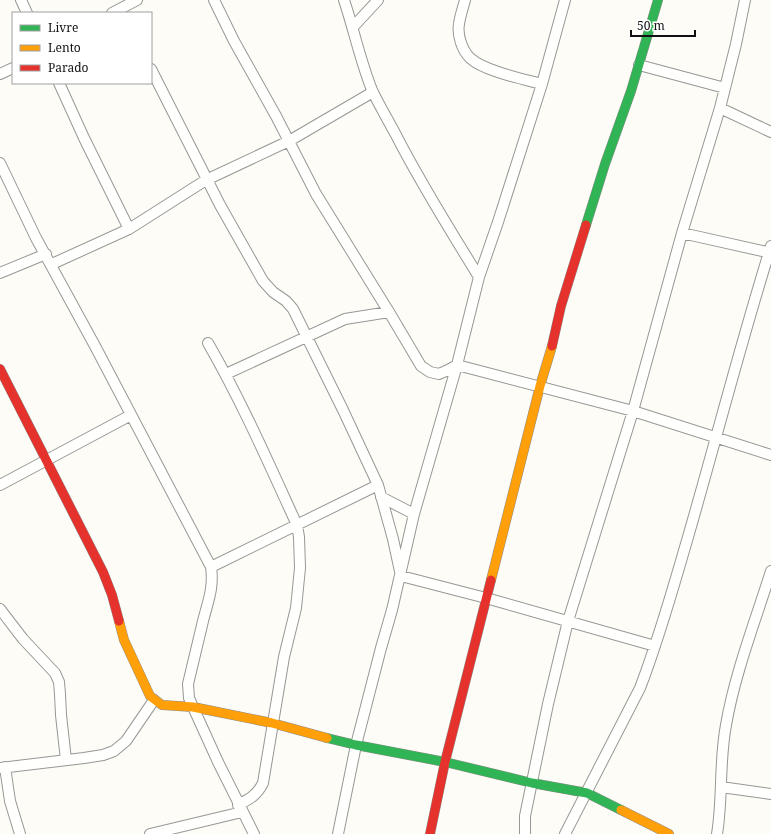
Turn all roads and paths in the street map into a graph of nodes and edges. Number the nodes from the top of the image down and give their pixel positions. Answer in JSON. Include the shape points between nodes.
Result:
{"nodes":[{"id":1,"x":21,"y":0,"type":"edge"},
{"id":2,"x":137,"y":0,"type":"edge"},
{"id":3,"x":214,"y":0,"type":"edge"},
{"id":4,"x":344,"y":0,"type":"edge"},
{"id":5,"x":378,"y":0,"type":"edge"},
{"id":6,"x":465,"y":0,"type":"edge"},
{"id":7,"x":565,"y":0,"type":"edge"},
{"id":8,"x":658,"y":0,"type":"edge"},
{"id":9,"x":745,"y":0,"type":"edge"},
{"id":10,"x":120,"y":7,"type":"edge"},
{"id":11,"x":27,"y":12,"type":"edge"},
{"id":12,"x":353,"y":27,"type":"junction"},
{"id":13,"x":639,"y":65,"type":"junction"},
{"id":14,"x":12,"y":68,"type":"edge"},
{"id":15,"x":152,"y":71,"type":"edge"},
{"id":16,"x":0,"y":74,"type":"edge"},
{"id":17,"x":59,"y":84,"type":"edge"},
{"id":18,"x":542,"y":84,"type":"junction"},
{"id":19,"x":725,"y":88,"type":"junction"},
{"id":20,"x":373,"y":92,"type":"junction"},
{"id":21,"x":720,"y":108,"type":"junction"},
{"id":22,"x":771,"y":132,"type":"edge"},
{"id":23,"x":289,"y":142,"type":"junction"},
{"id":24,"x":0,"y":163,"type":"edge"},
{"id":25,"x":206,"y":180,"type":"junction"},
{"id":26,"x":129,"y":229,"type":"junction"},
{"id":27,"x":682,"y":233,"type":"junction"},
{"id":28,"x":770,"y":251,"type":"edge"},
{"id":29,"x":46,"y":254,"type":"junction"},
{"id":30,"x":52,"y":264,"type":"junction"},
{"id":31,"x":0,"y":273,"type":"edge"},
{"id":32,"x":479,"y":277,"type":"junction"},
{"id":33,"x":389,"y":312,"type":"junction"},
{"id":34,"x":306,"y":337,"type":"junction"},
{"id":35,"x":208,"y":343,"type":"dead end"},
{"id":36,"x":457,"y":365,"type":"junction"},
{"id":37,"x":0,"y":369,"type":"edge"},
{"id":38,"x":226,"y":374,"type":"junction"},
{"id":39,"x":540,"y":386,"type":"junction"},
{"id":40,"x":633,"y":411,"type":"junction"},
{"id":41,"x":131,"y":415,"type":"junction"},
{"id":42,"x":717,"y":437,"type":"junction"},
{"id":43,"x":771,"y":455,"type":"edge"},
{"id":44,"x":48,"y":460,"type":"junction"},
{"id":45,"x":0,"y":485,"type":"edge"},
{"id":46,"x":378,"y":485,"type":"junction"},
{"id":47,"x":381,"y":497,"type":"junction"},
{"id":48,"x":414,"y":514,"type":"junction"},
{"id":49,"x":297,"y":525,"type":"junction"},
{"id":50,"x":212,"y":567,"type":"junction"},
{"id":51,"x":771,"y":571,"type":"edge"},
{"id":52,"x":401,"y":576,"type":"junction"},
{"id":53,"x":486,"y":598,"type":"junction"},
{"id":54,"x":0,"y":609,"type":"edge"},
{"id":55,"x":568,"y":621,"type":"junction"},
{"id":56,"x":655,"y":646,"type":"junction"},
{"id":57,"x":154,"y":700,"type":"junction"},
{"id":58,"x":193,"y":707,"type":"junction"},
{"id":59,"x":272,"y":723,"type":"junction"},
{"id":60,"x":356,"y":744,"type":"junction"},
{"id":61,"x":66,"y":760,"type":"junction"},
{"id":62,"x":445,"y":762,"type":"junction"},
{"id":63,"x":3,"y":768,"type":"edge"},
{"id":64,"x":532,"y":783,"type":"junction"},
{"id":65,"x":721,"y":787,"type":"junction"},
{"id":66,"x":587,"y":793,"type":"junction"},
{"id":67,"x":771,"y":794,"type":"edge"},
{"id":68,"x":240,"y":809,"type":"junction"},
{"id":69,"x":20,"y":834,"type":"edge"},
{"id":70,"x":150,"y":834,"type":"edge"},
{"id":71,"x":254,"y":834,"type":"edge"},
{"id":72,"x":338,"y":834,"type":"edge"},
{"id":73,"x":430,"y":834,"type":"edge"},
{"id":74,"x":525,"y":834,"type":"edge"},
{"id":75,"x":565,"y":834,"type":"edge"},
{"id":76,"x":669,"y":834,"type":"edge"},
{"id":77,"x":717,"y":834,"type":"edge"}],
"edges":[{"from":1,"to":11,"type":"street"},
{"from":2,"to":10,"type":"street"},
{"from":3,"to":23,"type":"street"},
{"from":4,"to":12,"type":"street"},
{"from":5,"to":12,"type":"street"},
{"from":6,"to":18,"type":"street","via":[[459,25],[460,38],[463,50],[470,58],[482,66]]},
{"from":7,"to":18,"type":"street"},
{"from":8,"to":13,"type":"street"},
{"from":9,"to":19,"type":"street"},
{"from":12,"to":20,"type":"street","via":[[356,44]]},
{"from":13,"to":19,"type":"street"},
{"from":13,"to":39,"type":"street","via":[[585,228]]},
{"from":14,"to":16,"type":"street"},
{"from":15,"to":25,"type":"street"},
{"from":17,"to":26,"type":"street"},
{"from":18,"to":32,"type":"street"},
{"from":19,"to":21,"type":"street"},
{"from":20,"to":23,"type":"street"},
{"from":20,"to":32,"type":"street","via":[[412,166]]},
{"from":21,"to":22,"type":"street"},
{"from":21,"to":27,"type":"street"},
{"from":23,"to":25,"type":"street"},
{"from":23,"to":33,"type":"street","via":[[316,194]]},
{"from":24,"to":29,"type":"street"},
{"from":25,"to":26,"type":"street"},
{"from":25,"to":34,"type":"street","via":[[263,280],[293,309]]},
{"from":26,"to":30,"type":"street"},
{"from":27,"to":28,"type":"street"},
{"from":27,"to":40,"type":"street"},
{"from":28,"to":42,"type":"street","via":[[748,318]]},
{"from":29,"to":30,"type":"street"},
{"from":29,"to":31,"type":"street"},
{"from":30,"to":41,"type":"street"},
{"from":32,"to":36,"type":"street"},
{"from":33,"to":34,"type":"street","via":[[345,320]]},
{"from":33,"to":36,"type":"street","via":[[421,366],[439,374]]},
{"from":34,"to":38,"type":"street"},
{"from":34,"to":46,"type":"street"},
{"from":35,"to":38,"type":"street"},
{"from":36,"to":39,"type":"street"},
{"from":36,"to":48,"type":"street"},
{"from":37,"to":44,"type":"street"},
{"from":38,"to":49,"type":"street"},
{"from":39,"to":40,"type":"street"},
{"from":39,"to":53,"type":"street"},
{"from":40,"to":42,"type":"street"},
{"from":40,"to":55,"type":"street"},
{"from":41,"to":44,"type":"street"},
{"from":41,"to":50,"type":"street"},
{"from":42,"to":43,"type":"street"},
{"from":42,"to":56,"type":"street"},
{"from":44,"to":45,"type":"street"},
{"from":44,"to":57,"type":"street","via":[[104,572],[124,640]]},
{"from":46,"to":47,"type":"street"},
{"from":46,"to":49,"type":"street"},
{"from":47,"to":48,"type":"street"},
{"from":47,"to":52,"type":"street"},
{"from":48,"to":52,"type":"street"},
{"from":49,"to":50,"type":"street"},
{"from":49,"to":59,"type":"street","via":[[300,568],[296,608]]},
{"from":50,"to":58,"type":"street","via":[[211,595],[188,684]]},
{"from":51,"to":65,"type":"street","via":[[734,687],[725,726]]},
{"from":52,"to":53,"type":"street"},
{"from":52,"to":60,"type":"street"},
{"from":53,"to":55,"type":"street"},
{"from":53,"to":62,"type":"street"},
{"from":54,"to":61,"type":"street","via":[[23,639],[55,673],[59,682]]},
{"from":55,"to":56,"type":"street"},
{"from":55,"to":64,"type":"street"},
{"from":56,"to":66,"type":"street","via":[[640,688]]},
{"from":57,"to":58,"type":"street","via":[[162,705]]},
{"from":57,"to":61,"type":"street","via":[[126,741],[114,751]]},
{"from":58,"to":59,"type":"street"},
{"from":58,"to":68,"type":"street"},
{"from":59,"to":60,"type":"street"},
{"from":59,"to":68,"type":"street","via":[[263,782],[259,791]]},
{"from":60,"to":62,"type":"street"},
{"from":60,"to":72,"type":"street"},
{"from":61,"to":63,"type":"street"},
{"from":62,"to":64,"type":"street"},
{"from":62,"to":73,"type":"street"},
{"from":63,"to":69,"type":"street"},
{"from":64,"to":66,"type":"street"},
{"from":64,"to":74,"type":"street","via":[[525,816]]},
{"from":65,"to":67,"type":"street"},
{"from":65,"to":77,"type":"street"},
{"from":66,"to":75,"type":"street"},
{"from":66,"to":76,"type":"street"},
{"from":68,"to":70,"type":"street"},
{"from":68,"to":71,"type":"street"}]}
